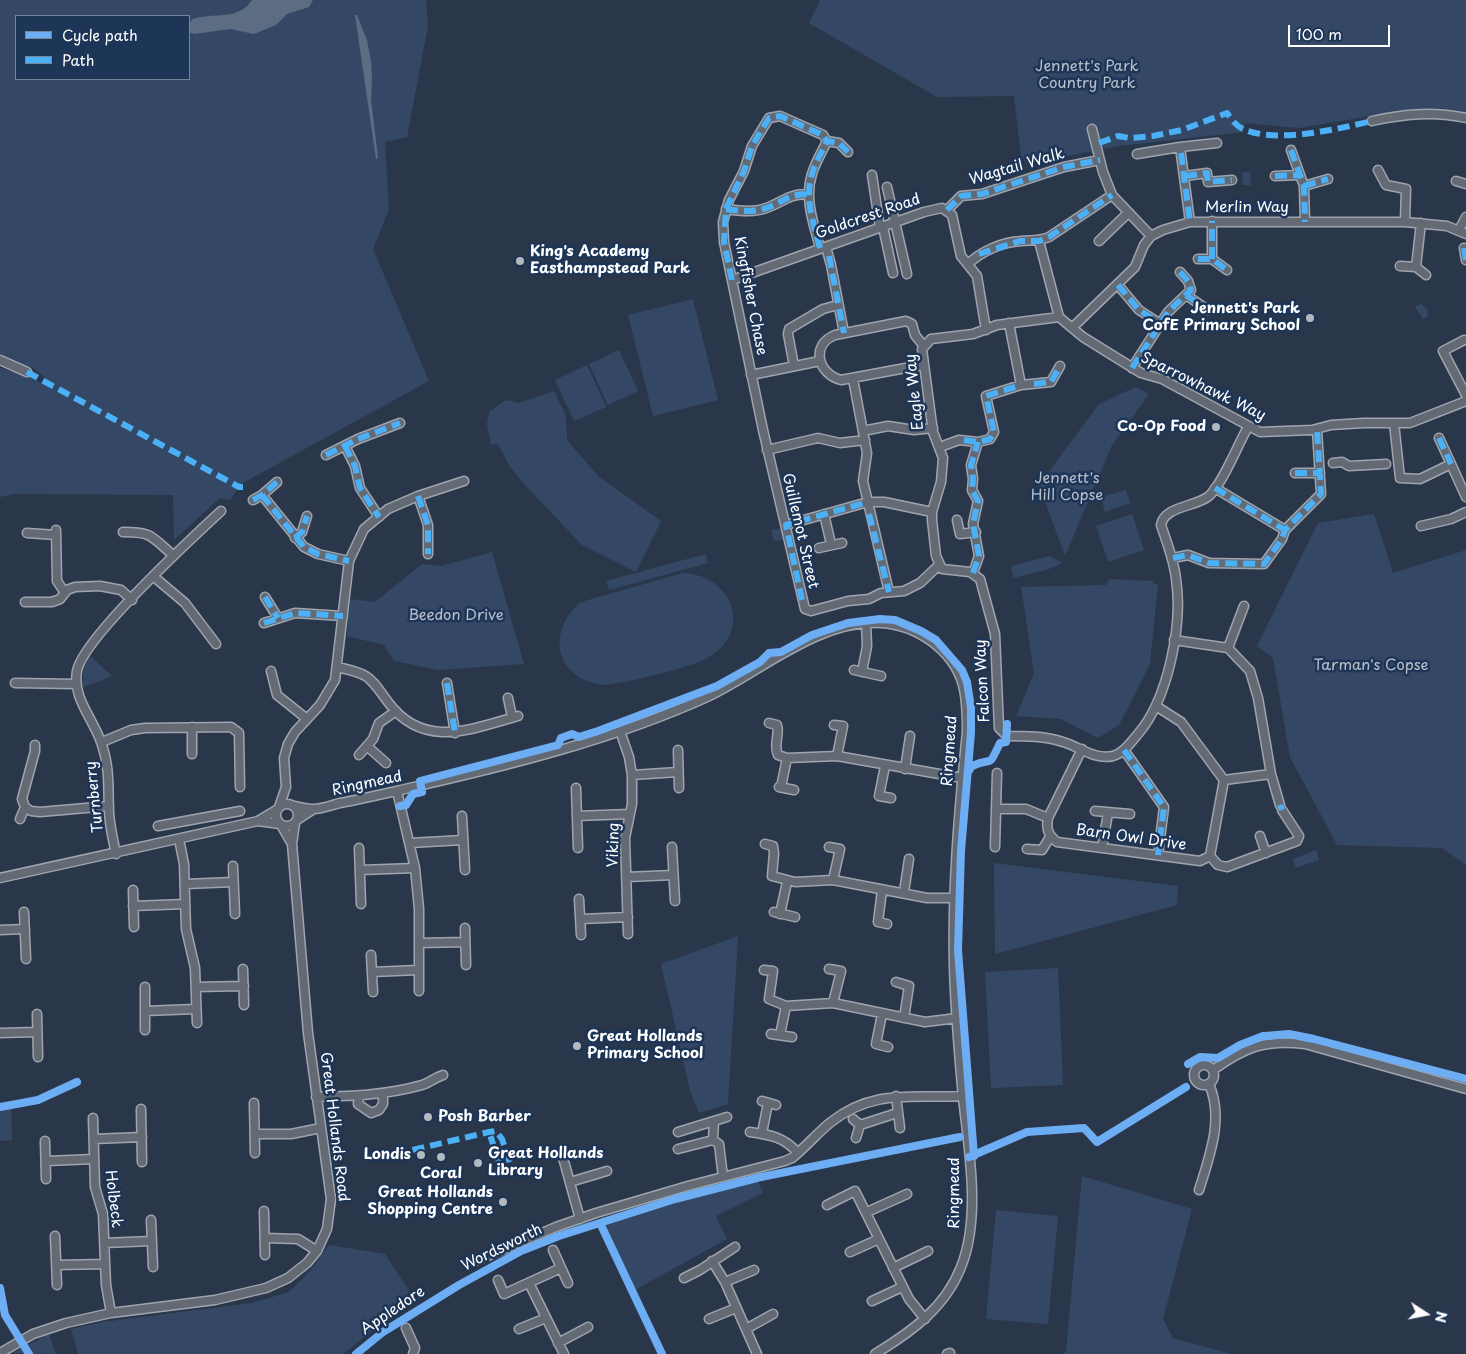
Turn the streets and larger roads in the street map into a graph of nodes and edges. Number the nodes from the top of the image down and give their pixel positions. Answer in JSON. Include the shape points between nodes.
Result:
{"nodes":[{"id":1,"x":1466,"y":118,"type":"edge"},
{"id":2,"x":1372,"y":121,"type":"dead end"},
{"id":3,"x":1092,"y":128,"type":"dead end"},
{"id":4,"x":827,"y":141,"type":"junction"},
{"id":5,"x":1217,"y":143,"type":"dead end"},
{"id":6,"x":1180,"y":150,"type":"junction"},
{"id":7,"x":1291,"y":150,"type":"dead end"},
{"id":8,"x":848,"y":152,"type":"dead end"},
{"id":9,"x":1137,"y":154,"type":"dead end"},
{"id":10,"x":1100,"y":160,"type":"junction"},
{"id":11,"x":1378,"y":170,"type":"dead end"},
{"id":12,"x":1300,"y":175,"type":"junction"},
{"id":13,"x":872,"y":176,"type":"dead end"},
{"id":14,"x":1185,"y":176,"type":"junction"},
{"id":15,"x":1275,"y":176,"type":"dead end"},
{"id":16,"x":1328,"y":179,"type":"dead end"},
{"id":17,"x":1232,"y":180,"type":"dead end"},
{"id":18,"x":1456,"y":181,"type":"dead end"},
{"id":19,"x":1466,"y":184,"type":"edge"},
{"id":20,"x":1304,"y":186,"type":"junction"},
{"id":21,"x":887,"y":187,"type":"dead end"},
{"id":22,"x":809,"y":194,"type":"junction"},
{"id":23,"x":1112,"y":195,"type":"junction"},
{"id":24,"x":726,"y":209,"type":"junction"},
{"id":25,"x":947,"y":210,"type":"junction"},
{"id":26,"x":1128,"y":213,"type":"junction"},
{"id":27,"x":1466,"y":217,"type":"edge"},
{"id":28,"x":1212,"y":221,"type":"junction"},
{"id":29,"x":1190,"y":222,"type":"junction"},
{"id":30,"x":1304,"y":222,"type":"junction"},
{"id":31,"x":1405,"y":222,"type":"junction"},
{"id":32,"x":895,"y":223,"type":"junction"},
{"id":33,"x":1421,"y":223,"type":"junction"},
{"id":34,"x":881,"y":228,"type":"junction"},
{"id":35,"x":1463,"y":232,"type":"edge"},
{"id":36,"x":1151,"y":236,"type":"junction"},
{"id":37,"x":1038,"y":241,"type":"junction"},
{"id":38,"x":1099,"y":241,"type":"dead end"},
{"id":39,"x":823,"y":247,"type":"junction"},
{"id":40,"x":1464,"y":248,"type":"dead end"},
{"id":41,"x":1198,"y":259,"type":"dead end"},
{"id":42,"x":1212,"y":259,"type":"junction"},
{"id":43,"x":1466,"y":259,"type":"edge"},
{"id":44,"x":968,"y":264,"type":"junction"},
{"id":45,"x":1400,"y":266,"type":"dead end"},
{"id":46,"x":1416,"y":267,"type":"junction"},
{"id":47,"x":1226,"y":270,"type":"dead end"},
{"id":48,"x":1180,"y":272,"type":"dead end"},
{"id":49,"x":894,"y":273,"type":"dead end"},
{"id":50,"x":907,"y":274,"type":"dead end"},
{"id":51,"x":1426,"y":275,"type":"dead end"},
{"id":52,"x":732,"y":280,"type":"junction"},
{"id":53,"x":1118,"y":285,"type":"junction"},
{"id":54,"x":1186,"y":295,"type":"junction"},
{"id":55,"x":838,"y":305,"type":"junction"},
{"id":56,"x":1208,"y":310,"type":"dead end"},
{"id":57,"x":1059,"y":317,"type":"junction"},
{"id":58,"x":1009,"y":323,"type":"junction"},
{"id":59,"x":1159,"y":323,"type":"junction"},
{"id":60,"x":1072,"y":328,"type":"junction"},
{"id":61,"x":986,"y":330,"type":"junction"},
{"id":62,"x":844,"y":333,"type":"junction"},
{"id":63,"x":1464,"y":340,"type":"dead end"},
{"id":64,"x":923,"y":345,"type":"junction"},
{"id":65,"x":0,"y":360,"type":"edge"},
{"id":66,"x":820,"y":361,"type":"junction"},
{"id":67,"x":922,"y":365,"type":"junction"},
{"id":68,"x":794,"y":366,"type":"junction"},
{"id":69,"x":1060,"y":366,"type":"dead end"},
{"id":70,"x":1132,"y":368,"type":"junction"},
{"id":71,"x":27,"y":372,"type":"dead end"},
{"id":72,"x":751,"y":375,"type":"junction"},
{"id":73,"x":852,"y":379,"type":"junction"},
{"id":74,"x":1020,"y":386,"type":"junction"},
{"id":75,"x":1466,"y":395,"type":"edge"},
{"id":76,"x":1466,"y":401,"type":"edge"},
{"id":77,"x":400,"y":423,"type":"dead end"},
{"id":78,"x":1394,"y":423,"type":"junction"},
{"id":79,"x":1248,"y":427,"type":"junction"},
{"id":80,"x":933,"y":428,"type":"junction"},
{"id":81,"x":1317,"y":430,"type":"junction"},
{"id":82,"x":863,"y":431,"type":"junction"},
{"id":83,"x":1439,"y":438,"type":"dead end"},
{"id":84,"x":865,"y":440,"type":"junction"},
{"id":85,"x":978,"y":442,"type":"junction"},
{"id":86,"x":345,"y":446,"type":"junction"},
{"id":87,"x":940,"y":447,"type":"junction"},
{"id":88,"x":767,"y":450,"type":"junction"},
{"id":89,"x":326,"y":455,"type":"dead end"},
{"id":90,"x":1333,"y":463,"type":"dead end"},
{"id":91,"x":1392,"y":464,"type":"junction"},
{"id":92,"x":1451,"y":464,"type":"junction"},
{"id":93,"x":1295,"y":473,"type":"dead end"},
{"id":94,"x":1320,"y":473,"type":"junction"},
{"id":95,"x":464,"y":481,"type":"dead end"},
{"id":96,"x":277,"y":482,"type":"dead end"},
{"id":97,"x":1215,"y":488,"type":"junction"},
{"id":98,"x":262,"y":495,"type":"junction"},
{"id":99,"x":418,"y":496,"type":"junction"},
{"id":100,"x":1466,"y":497,"type":"edge"},
{"id":101,"x":253,"y":500,"type":"dead end"},
{"id":102,"x":868,"y":502,"type":"junction"},
{"id":103,"x":210,"y":508,"type":"dead end"},
{"id":104,"x":932,"y":512,"type":"junction"},
{"id":105,"x":1466,"y":512,"type":"edge"},
{"id":106,"x":824,"y":514,"type":"junction"},
{"id":107,"x":307,"y":516,"type":"dead end"},
{"id":108,"x":379,"y":517,"type":"junction"},
{"id":109,"x":957,"y":520,"type":"dead end"},
{"id":110,"x":786,"y":525,"type":"junction"},
{"id":111,"x":1421,"y":526,"type":"dead end"},
{"id":112,"x":1285,"y":530,"type":"junction"},
{"id":113,"x":123,"y":532,"type":"dead end"},
{"id":114,"x":976,"y":532,"type":"junction"},
{"id":115,"x":27,"y":533,"type":"dead end"},
{"id":116,"x":295,"y":538,"type":"junction"},
{"id":117,"x":842,"y":543,"type":"dead end"},
{"id":118,"x":831,"y":544,"type":"junction"},
{"id":119,"x":819,"y":548,"type":"dead end"},
{"id":120,"x":428,"y":554,"type":"dead end"},
{"id":121,"x":173,"y":555,"type":"junction"},
{"id":122,"x":1173,"y":558,"type":"junction"},
{"id":123,"x":349,"y":561,"type":"junction"},
{"id":124,"x":940,"y":565,"type":"junction"},
{"id":125,"x":973,"y":573,"type":"junction"},
{"id":126,"x":153,"y":576,"type":"junction"},
{"id":127,"x":890,"y":592,"type":"junction"},
{"id":128,"x":65,"y":593,"type":"junction"},
{"id":129,"x":265,"y":596,"type":"dead end"},
{"id":130,"x":132,"y":600,"type":"junction"},
{"id":131,"x":25,"y":602,"type":"dead end"},
{"id":132,"x":1244,"y":606,"type":"dead end"},
{"id":133,"x":343,"y":616,"type":"junction"},
{"id":134,"x":278,"y":618,"type":"junction"},
{"id":135,"x":264,"y":623,"type":"dead end"},
{"id":136,"x":866,"y":623,"type":"junction"},
{"id":137,"x":1174,"y":640,"type":"junction"},
{"id":138,"x":216,"y":644,"type":"dead end"},
{"id":139,"x":1228,"y":648,"type":"junction"},
{"id":140,"x":337,"y":667,"type":"junction"},
{"id":141,"x":271,"y":671,"type":"dead end"},
{"id":142,"x":881,"y":676,"type":"dead end"},
{"id":143,"x":447,"y":683,"type":"dead end"},
{"id":144,"x":15,"y":684,"type":"dead end"},
{"id":145,"x":76,"y":684,"type":"junction"},
{"id":146,"x":508,"y":698,"type":"dead end"},
{"id":147,"x":1156,"y":706,"type":"junction"},
{"id":148,"x":396,"y":711,"type":"junction"},
{"id":149,"x":307,"y":719,"type":"junction"},
{"id":150,"x":769,"y":723,"type":"dead end"},
{"id":151,"x":834,"y":725,"type":"dead end"},
{"id":152,"x":192,"y":728,"type":"junction"},
{"id":153,"x":620,"y":731,"type":"junction"},
{"id":154,"x":454,"y":733,"type":"junction"},
{"id":155,"x":910,"y":736,"type":"dead end"},
{"id":156,"x":102,"y":742,"type":"junction"},
{"id":157,"x":35,"y":745,"type":"dead end"},
{"id":158,"x":367,"y":746,"type":"junction"},
{"id":159,"x":1082,"y":749,"type":"junction"},
{"id":160,"x":678,"y":750,"type":"dead end"},
{"id":161,"x":1124,"y":750,"type":"junction"},
{"id":162,"x":192,"y":754,"type":"dead end"},
{"id":163,"x":359,"y":755,"type":"dead end"},
{"id":164,"x":837,"y":756,"type":"junction"},
{"id":165,"x":787,"y":758,"type":"junction"},
{"id":166,"x":386,"y":763,"type":"dead end"},
{"id":167,"x":884,"y":766,"type":"junction"},
{"id":168,"x":905,"y":769,"type":"junction"},
{"id":169,"x":678,"y":772,"type":"junction"},
{"id":170,"x":997,"y":773,"type":"dead end"},
{"id":171,"x":1270,"y":774,"type":"junction"},
{"id":172,"x":632,"y":775,"type":"junction"},
{"id":173,"x":962,"y":778,"type":"junction"},
{"id":174,"x":1224,"y":780,"type":"junction"},
{"id":175,"x":240,"y":787,"type":"dead end"},
{"id":176,"x":286,"y":787,"type":"junction"},
{"id":177,"x":576,"y":788,"type":"dead end"},
{"id":178,"x":679,"y":788,"type":"dead end"},
{"id":179,"x":794,"y":790,"type":"dead end"},
{"id":180,"x":397,"y":791,"type":"junction"},
{"id":181,"x":890,"y":798,"type":"dead end"},
{"id":182,"x":109,"y":806,"type":"junction"},
{"id":183,"x":293,"y":806,"type":"junction"},
{"id":184,"x":26,"y":807,"type":"junction"},
{"id":185,"x":278,"y":808,"type":"junction"},
{"id":186,"x":314,"y":809,"type":"junction"},
{"id":187,"x":996,"y":809,"type":"junction"},
{"id":188,"x":240,"y":811,"type":"dead end"},
{"id":189,"x":1095,"y":812,"type":"dead end"},
{"id":190,"x":1108,"y":813,"type":"junction"},
{"id":191,"x":629,"y":814,"type":"junction"},
{"id":192,"x":1130,"y":814,"type":"dead end"},
{"id":193,"x":462,"y":816,"type":"dead end"},
{"id":194,"x":577,"y":816,"type":"junction"},
{"id":195,"x":1048,"y":818,"type":"junction"},
{"id":196,"x":20,"y":819,"type":"dead end"},
{"id":197,"x":195,"y":819,"type":"junction"},
{"id":198,"x":258,"y":821,"type":"junction"},
{"id":199,"x":296,"y":821,"type":"junction"},
{"id":200,"x":281,"y":825,"type":"junction"},
{"id":201,"x":158,"y":826,"type":"dead end"},
{"id":202,"x":197,"y":835,"type":"junction"},
{"id":203,"x":1260,"y":836,"type":"dead end"},
{"id":204,"x":1050,"y":837,"type":"junction"},
{"id":205,"x":179,"y":839,"type":"junction"},
{"id":206,"x":463,"y":840,"type":"junction"},
{"id":207,"x":410,"y":843,"type":"junction"},
{"id":208,"x":292,"y":844,"type":"junction"},
{"id":209,"x":765,"y":844,"type":"dead end"},
{"id":210,"x":672,"y":847,"type":"dead end"},
{"id":211,"x":829,"y":847,"type":"dead end"},
{"id":212,"x":995,"y":847,"type":"dead end"},
{"id":213,"x":359,"y":848,"type":"dead end"},
{"id":214,"x":578,"y":848,"type":"dead end"},
{"id":215,"x":1102,"y":848,"type":"junction"},
{"id":216,"x":1027,"y":849,"type":"dead end"},
{"id":217,"x":1266,"y":852,"type":"junction"},
{"id":218,"x":116,"y":854,"type":"junction"},
{"id":219,"x":1158,"y":854,"type":"junction"},
{"id":220,"x":1210,"y":856,"type":"junction"},
{"id":221,"x":909,"y":859,"type":"dead end"},
{"id":222,"x":233,"y":866,"type":"dead end"},
{"id":223,"x":415,"y":868,"type":"junction"},
{"id":224,"x":361,"y":870,"type":"junction"},
{"id":225,"x":465,"y":870,"type":"dead end"},
{"id":226,"x":674,"y":876,"type":"junction"},
{"id":227,"x":627,"y":877,"type":"junction"},
{"id":228,"x":0,"y":878,"type":"edge"},
{"id":229,"x":833,"y":880,"type":"junction"},
{"id":230,"x":234,"y":882,"type":"junction"},
{"id":231,"x":787,"y":882,"type":"junction"},
{"id":232,"x":186,"y":884,"type":"junction"},
{"id":233,"x":133,"y":890,"type":"dead end"},
{"id":234,"x":882,"y":890,"type":"junction"},
{"id":235,"x":904,"y":892,"type":"junction"},
{"id":236,"x":953,"y":898,"type":"junction"},
{"id":237,"x":579,"y":899,"type":"dead end"},
{"id":238,"x":675,"y":901,"type":"dead end"},
{"id":239,"x":185,"y":904,"type":"junction"},
{"id":240,"x":361,"y":904,"type":"dead end"},
{"id":241,"x":133,"y":906,"type":"junction"},
{"id":242,"x":24,"y":912,"type":"dead end"},
{"id":243,"x":234,"y":914,"type":"dead end"},
{"id":244,"x":628,"y":917,"type":"junction"},
{"id":245,"x":795,"y":917,"type":"dead end"},
{"id":246,"x":581,"y":919,"type":"junction"},
{"id":247,"x":887,"y":924,"type":"dead end"},
{"id":248,"x":134,"y":927,"type":"dead end"},
{"id":249,"x":464,"y":928,"type":"dead end"},
{"id":250,"x":24,"y":929,"type":"junction"},
{"id":251,"x":0,"y":930,"type":"edge"},
{"id":252,"x":628,"y":934,"type":"dead end"},
{"id":253,"x":581,"y":935,"type":"dead end"},
{"id":254,"x":465,"y":942,"type":"junction"},
{"id":255,"x":420,"y":943,"type":"junction"},
{"id":256,"x":371,"y":955,"type":"dead end"},
{"id":257,"x":26,"y":959,"type":"dead end"},
{"id":258,"x":466,"y":966,"type":"dead end"},
{"id":259,"x":828,"y":968,"type":"dead end"},
{"id":260,"x":243,"y":969,"type":"dead end"},
{"id":261,"x":419,"y":970,"type":"junction"},
{"id":262,"x":764,"y":970,"type":"dead end"},
{"id":263,"x":372,"y":972,"type":"junction"},
{"id":264,"x":896,"y":982,"type":"dead end"},
{"id":265,"x":244,"y":986,"type":"junction"},
{"id":266,"x":145,"y":987,"type":"dead end"},
{"id":267,"x":196,"y":987,"type":"junction"},
{"id":268,"x":419,"y":991,"type":"dead end"},
{"id":269,"x":373,"y":992,"type":"dead end"},
{"id":270,"x":833,"y":1003,"type":"junction"},
{"id":271,"x":244,"y":1005,"type":"dead end"},
{"id":272,"x":786,"y":1006,"type":"junction"},
{"id":273,"x":196,"y":1009,"type":"junction"},
{"id":274,"x":145,"y":1011,"type":"junction"},
{"id":275,"x":37,"y":1014,"type":"dead end"},
{"id":276,"x":882,"y":1014,"type":"junction"},
{"id":277,"x":904,"y":1018,"type":"junction"},
{"id":278,"x":957,"y":1018,"type":"junction"},
{"id":279,"x":197,"y":1023,"type":"dead end"},
{"id":280,"x":145,"y":1030,"type":"dead end"},
{"id":281,"x":37,"y":1032,"type":"junction"},
{"id":282,"x":0,"y":1033,"type":"edge"},
{"id":283,"x":792,"y":1038,"type":"dead end"},
{"id":284,"x":888,"y":1047,"type":"dead end"},
{"id":285,"x":38,"y":1057,"type":"dead end"},
{"id":286,"x":1212,"y":1070,"type":"junction"},
{"id":287,"x":443,"y":1075,"type":"dead end"},
{"id":288,"x":1209,"y":1084,"type":"junction"},
{"id":289,"x":1466,"y":1089,"type":"edge"},
{"id":290,"x":383,"y":1093,"type":"junction"},
{"id":291,"x":358,"y":1096,"type":"junction"},
{"id":292,"x":896,"y":1096,"type":"junction"},
{"id":293,"x":963,"y":1096,"type":"junction"},
{"id":294,"x":316,"y":1097,"type":"junction"},
{"id":295,"x":254,"y":1103,"type":"dead end"},
{"id":296,"x":769,"y":1103,"type":"dead end"},
{"id":297,"x":141,"y":1109,"type":"dead end"},
{"id":298,"x":897,"y":1113,"type":"junction"},
{"id":299,"x":727,"y":1117,"type":"dead end"},
{"id":300,"x":93,"y":1118,"type":"dead end"},
{"id":301,"x":853,"y":1119,"type":"dead end"},
{"id":302,"x":714,"y":1121,"type":"junction"},
{"id":303,"x":860,"y":1125,"type":"junction"},
{"id":304,"x":321,"y":1128,"type":"junction"},
{"id":305,"x":900,"y":1128,"type":"dead end"},
{"id":306,"x":678,"y":1132,"type":"dead end"},
{"id":307,"x":750,"y":1132,"type":"dead end"},
{"id":308,"x":255,"y":1134,"type":"junction"},
{"id":309,"x":762,"y":1134,"type":"junction"},
{"id":310,"x":142,"y":1137,"type":"junction"},
{"id":311,"x":856,"y":1138,"type":"dead end"},
{"id":312,"x":94,"y":1139,"type":"junction"},
{"id":313,"x":713,"y":1140,"type":"junction"},
{"id":314,"x":45,"y":1141,"type":"dead end"},
{"id":315,"x":678,"y":1149,"type":"dead end"},
{"id":316,"x":255,"y":1153,"type":"dead end"},
{"id":317,"x":798,"y":1153,"type":"junction"},
{"id":318,"x":562,"y":1154,"type":"dead end"},
{"id":319,"x":94,"y":1159,"type":"junction"},
{"id":320,"x":47,"y":1161,"type":"junction"},
{"id":321,"x":142,"y":1162,"type":"dead end"},
{"id":322,"x":607,"y":1170,"type":"dead end"},
{"id":323,"x":723,"y":1176,"type":"junction"},
{"id":324,"x":46,"y":1179,"type":"dead end"},
{"id":325,"x":570,"y":1182,"type":"junction"},
{"id":326,"x":1199,"y":1190,"type":"dead end"},
{"id":327,"x":907,"y":1194,"type":"dead end"},
{"id":328,"x":827,"y":1206,"type":"dead end"},
{"id":329,"x":264,"y":1211,"type":"dead end"},
{"id":330,"x":867,"y":1212,"type":"junction"},
{"id":331,"x":580,"y":1219,"type":"junction"},
{"id":332,"x":151,"y":1220,"type":"dead end"},
{"id":333,"x":55,"y":1236,"type":"dead end"},
{"id":334,"x":265,"y":1238,"type":"junction"},
{"id":335,"x":880,"y":1239,"type":"junction"},
{"id":336,"x":152,"y":1242,"type":"junction"},
{"id":337,"x":104,"y":1243,"type":"junction"},
{"id":338,"x":735,"y":1247,"type":"dead end"},
{"id":339,"x":553,"y":1250,"type":"dead end"},
{"id":340,"x":317,"y":1251,"type":"junction"},
{"id":341,"x":928,"y":1251,"type":"dead end"},
{"id":342,"x":850,"y":1252,"type":"dead end"},
{"id":343,"x":266,"y":1255,"type":"dead end"},
{"id":344,"x":476,"y":1261,"type":"dead end"},
{"id":345,"x":712,"y":1261,"type":"junction"},
{"id":346,"x":105,"y":1264,"type":"junction"},
{"id":347,"x":56,"y":1266,"type":"junction"},
{"id":348,"x":153,"y":1266,"type":"dead end"},
{"id":349,"x":562,"y":1268,"type":"junction"},
{"id":350,"x":893,"y":1268,"type":"junction"},
{"id":351,"x":754,"y":1270,"type":"dead end"},
{"id":352,"x":684,"y":1278,"type":"dead end"},
{"id":353,"x":498,"y":1280,"type":"dead end"},
{"id":354,"x":725,"y":1282,"type":"junction"},
{"id":355,"x":529,"y":1283,"type":"junction"},
{"id":356,"x":568,"y":1283,"type":"dead end"},
{"id":357,"x":57,"y":1285,"type":"dead end"},
{"id":358,"x":902,"y":1287,"type":"junction"},
{"id":359,"x":872,"y":1301,"type":"dead end"},
{"id":360,"x":736,"y":1308,"type":"junction"},
{"id":361,"x":111,"y":1313,"type":"junction"},
{"id":362,"x":773,"y":1314,"type":"dead end"},
{"id":363,"x":546,"y":1318,"type":"junction"},
{"id":364,"x":710,"y":1319,"type":"dead end"},
{"id":365,"x":925,"y":1319,"type":"junction"},
{"id":366,"x":588,"y":1327,"type":"dead end"},
{"id":367,"x":406,"y":1328,"type":"dead end"},
{"id":368,"x":518,"y":1329,"type":"dead end"},
{"id":369,"x":746,"y":1329,"type":"junction"},
{"id":370,"x":558,"y":1343,"type":"junction"},
{"id":371,"x":756,"y":1352,"type":"edge"},
{"id":372,"x":0,"y":1353,"type":"edge"},
{"id":373,"x":413,"y":1354,"type":"edge"},
{"id":374,"x":564,"y":1354,"type":"edge"},
{"id":375,"x":746,"y":1354,"type":"edge"},
{"id":376,"x":875,"y":1354,"type":"edge"}],
"edges":[{"from":1,"to":2,"type":"street","via":[[1429,113]]},
{"from":3,"to":10,"type":"street"},
{"from":4,"to":8,"type":"street","name":"Kingfisher Chase","via":[[839,143]]},
{"from":4,"to":22,"type":"street","via":[[812,174]]},
{"from":4,"to":24,"type":"street","name":"Kingfisher Chase","via":[[823,135],[780,116],[768,118],[752,146]]},
{"from":5,"to":6,"type":"street"},
{"from":6,"to":9,"type":"street"},
{"from":6,"to":14,"type":"street"},
{"from":7,"to":12,"type":"street"},
{"from":10,"to":23,"type":"street"},
{"from":10,"to":25,"type":"street","name":"Wagtail Walk","via":[[1057,169],[982,194],[961,196]]},
{"from":11,"to":31,"type":"street","via":[[1386,185],[1406,189]]},
{"from":12,"to":15,"type":"street"},
{"from":12,"to":20,"type":"street"},
{"from":13,"to":34,"type":"street"},
{"from":14,"to":17,"type":"street","via":[[1207,174],[1208,182]]},
{"from":14,"to":29,"type":"street"},
{"from":16,"to":20,"type":"street"},
{"from":18,"to":19,"type":"street"},
{"from":20,"to":30,"type":"street"},
{"from":21,"to":32,"type":"street"},
{"from":22,"to":24,"type":"street","via":[[791,195],[755,211]]},
{"from":22,"to":39,"type":"street","via":[[810,211]]},
{"from":23,"to":26,"type":"street"},
{"from":23,"to":37,"type":"street","via":[[1059,232]]},
{"from":24,"to":52,"type":"street","name":"Kingfisher Chase","via":[[724,242]]},
{"from":25,"to":32,"type":"street","name":"Goldcrest Road","via":[[934,208]]},
{"from":25,"to":44,"type":"street","via":[[952,215],[960,256]]},
{"from":26,"to":36,"type":"street"},
{"from":26,"to":38,"type":"street"},
{"from":27,"to":35,"type":"street"},
{"from":28,"to":29,"type":"street","name":"Merlin Way"},
{"from":28,"to":30,"type":"street","name":"Merlin Way"},
{"from":28,"to":42,"type":"street"},
{"from":29,"to":36,"type":"street","name":"Merlin Way"},
{"from":30,"to":31,"type":"street","name":"Merlin Way"},
{"from":31,"to":33,"type":"street","name":"Merlin Way"},
{"from":32,"to":34,"type":"street","name":"Goldcrest Road"},
{"from":32,"to":50,"type":"street"},
{"from":33,"to":35,"type":"street","name":"Merlin Way"},
{"from":33,"to":46,"type":"street"},
{"from":34,"to":39,"type":"street","name":"Goldcrest Road"},
{"from":34,"to":49,"type":"street"},
{"from":36,"to":53,"type":"street","via":[[1135,267]]},
{"from":37,"to":44,"type":"street","via":[[1020,241],[991,249],[980,253]]},
{"from":37,"to":57,"type":"street"},
{"from":39,"to":52,"type":"street","name":"Goldcrest Road"},
{"from":39,"to":55,"type":"street"},
{"from":40,"to":43,"type":"street"},
{"from":41,"to":42,"type":"street"},
{"from":42,"to":47,"type":"street"},
{"from":44,"to":61,"type":"street","via":[[977,276]]},
{"from":45,"to":46,"type":"street"},
{"from":46,"to":51,"type":"street"},
{"from":48,"to":54,"type":"street","via":[[1191,290]]},
{"from":52,"to":72,"type":"street","name":"Kingfisher Chase"},
{"from":53,"to":59,"type":"street","via":[[1139,310]]},
{"from":53,"to":60,"type":"street"},
{"from":54,"to":56,"type":"street"},
{"from":54,"to":59,"type":"street"},
{"from":55,"to":62,"type":"street"},
{"from":55,"to":68,"type":"street","via":[[823,309],[790,329],[788,334]]},
{"from":57,"to":58,"type":"street","name":"Eagle Way"},
{"from":57,"to":60,"type":"street","name":"Sparrowhawk Way"},
{"from":58,"to":61,"type":"street","name":"Eagle Way"},
{"from":58,"to":74,"type":"street"},
{"from":59,"to":70,"type":"street"},
{"from":60,"to":70,"type":"street","name":"Sparrowhawk Way"},
{"from":61,"to":64,"type":"street","name":"Eagle Way","via":[[931,339]]},
{"from":62,"to":64,"type":"street","via":[[908,321]]},
{"from":62,"to":66,"type":"street","via":[[826,340],[820,351]]},
{"from":63,"to":75,"type":"street","via":[[1443,351]]},
{"from":64,"to":67,"type":"street","name":"Eagle Way"},
{"from":65,"to":71,"type":"street"},
{"from":66,"to":68,"type":"street"},
{"from":66,"to":73,"type":"street","via":[[831,378]]},
{"from":67,"to":73,"type":"street"},
{"from":67,"to":80,"type":"street","name":"Eagle Way"},
{"from":68,"to":72,"type":"street"},
{"from":69,"to":74,"type":"street","via":[[1051,382]]},
{"from":70,"to":79,"type":"street","name":"Sparrowhawk Way","via":[[1162,379]]},
{"from":72,"to":88,"type":"street","name":"Guillemot Street"},
{"from":73,"to":82,"type":"street"},
{"from":74,"to":85,"type":"street","via":[[986,396],[994,432],[990,439]]},
{"from":76,"to":78,"type":"street","name":"Sparrowhawk Way","via":[[1442,408],[1417,421]]},
{"from":77,"to":86,"type":"street"},
{"from":78,"to":81,"type":"street","name":"Sparrowhawk Way","via":[[1331,425]]},
{"from":78,"to":91,"type":"street"},
{"from":79,"to":81,"type":"street","name":"Sparrowhawk Way","via":[[1260,432]]},
{"from":79,"to":97,"type":"street"},
{"from":80,"to":82,"type":"street","via":[[914,430],[888,426]]},
{"from":80,"to":87,"type":"street","name":"Eagle Way"},
{"from":81,"to":94,"type":"street"},
{"from":82,"to":84,"type":"street"},
{"from":83,"to":92,"type":"street"},
{"from":84,"to":88,"type":"street","via":[[840,443],[818,438]]},
{"from":84,"to":102,"type":"street","via":[[867,456],[863,481]]},
{"from":85,"to":87,"type":"street","via":[[959,440]]},
{"from":85,"to":114,"type":"street","via":[[971,465],[972,490],[978,500]]},
{"from":86,"to":89,"type":"street"},
{"from":86,"to":108,"type":"street","via":[[355,466],[360,488]]},
{"from":87,"to":104,"type":"street","name":"Eagle Way","via":[[944,469]]},
{"from":88,"to":110,"type":"street","name":"Guillemot Street"},
{"from":90,"to":91,"type":"street","via":[[1342,462],[1349,466]]},
{"from":91,"to":92,"type":"street","via":[[1403,480],[1420,479]]},
{"from":92,"to":100,"type":"street"},
{"from":93,"to":94,"type":"street"},
{"from":94,"to":112,"type":"street","via":[[1319,498],[1304,508]]},
{"from":95,"to":99,"type":"street"},
{"from":96,"to":98,"type":"street"},
{"from":97,"to":112,"type":"street"},
{"from":97,"to":122,"type":"street","via":[[1208,496],[1163,516],[1161,525]]},
{"from":98,"to":101,"type":"street"},
{"from":98,"to":116,"type":"street"},
{"from":99,"to":108,"type":"street","via":[[388,509]]},
{"from":99,"to":120,"type":"street","via":[[428,525],[422,543]]},
{"from":102,"to":104,"type":"street"},
{"from":102,"to":106,"type":"street"},
{"from":102,"to":127,"type":"street"},
{"from":103,"to":121,"type":"street","via":[[219,513]]},
{"from":104,"to":124,"type":"street","name":"Eagle Way","via":[[936,556]]},
{"from":105,"to":111,"type":"street"},
{"from":106,"to":110,"type":"street"},
{"from":106,"to":118,"type":"street"},
{"from":107,"to":116,"type":"street","via":[[302,532]]},
{"from":108,"to":123,"type":"street","via":[[364,529]]},
{"from":109,"to":114,"type":"street","via":[[960,534]]},
{"from":110,"to":127,"type":"street","name":"Guillemot Street","via":[[806,609],[811,611]]},
{"from":112,"to":122,"type":"street","via":[[1273,552],[1259,566],[1209,563],[1188,555]]},
{"from":113,"to":121,"type":"street","via":[[144,532],[153,536]]},
{"from":114,"to":125,"type":"street","via":[[979,556]]},
{"from":115,"to":128,"type":"street","via":[[56,532],[57,581]]},
{"from":116,"to":123,"type":"street","via":[[318,554]]},
{"from":117,"to":118,"type":"street"},
{"from":118,"to":119,"type":"street"},
{"from":121,"to":126,"type":"street"},
{"from":122,"to":137,"type":"street","via":[[1178,593]]},
{"from":123,"to":133,"type":"street"},
{"from":124,"to":125,"type":"street","via":[[949,570]]},
{"from":124,"to":127,"type":"street","name":"Guillemot Street","via":[[916,586]]},
{"from":125,"to":159,"type":"street","name":"Falcon Way","via":[[980,579],[995,634],[1000,731],[1007,736],[1062,741]]},
{"from":126,"to":130,"type":"street"},
{"from":126,"to":138,"type":"street","via":[[185,603]]},
{"from":128,"to":130,"type":"street","via":[[75,588],[108,586],[121,590]]},
{"from":128,"to":131,"type":"street","via":[[52,602]]},
{"from":129,"to":134,"type":"street"},
{"from":130,"to":145,"type":"street","via":[[81,659]]},
{"from":132,"to":139,"type":"street"},
{"from":133,"to":134,"type":"street","via":[[295,613]]},
{"from":133,"to":140,"type":"street"},
{"from":134,"to":135,"type":"street"},
{"from":136,"to":142,"type":"street","via":[[867,646],[858,671]]},
{"from":136,"to":153,"type":"street","name":"Ringmead","via":[[834,630],[706,697]]},
{"from":136,"to":173,"type":"street","name":"Ringmead","via":[[895,625],[919,633],[951,661],[962,683],[967,708],[968,732]]},
{"from":137,"to":139,"type":"street"},
{"from":137,"to":147,"type":"street","via":[[1169,669]]},
{"from":139,"to":171,"type":"street","via":[[1250,671],[1254,681]]},
{"from":140,"to":148,"type":"street","via":[[360,672],[375,681]]},
{"from":140,"to":149,"type":"street","via":[[327,694]]},
{"from":141,"to":149,"type":"street","via":[[277,695]]},
{"from":143,"to":154,"type":"street"},
{"from":144,"to":145,"type":"street"},
{"from":145,"to":156,"type":"street","name":"Turnberry","via":[[77,693]]},
{"from":146,"to":154,"type":"street","via":[[515,716]]},
{"from":147,"to":161,"type":"street"},
{"from":147,"to":174,"type":"street","via":[[1181,722]]},
{"from":148,"to":154,"type":"street","via":[[422,729]]},
{"from":148,"to":158,"type":"street","via":[[379,723]]},
{"from":149,"to":176,"type":"street","via":[[288,744],[284,758]]},
{"from":150,"to":165,"type":"street","via":[[777,725],[775,749],[778,755]]},
{"from":151,"to":164,"type":"street","via":[[843,726]]},
{"from":152,"to":156,"type":"street","via":[[131,730]]},
{"from":152,"to":162,"type":"street"},
{"from":152,"to":175,"type":"street","via":[[231,727],[239,733]]},
{"from":153,"to":172,"type":"street","name":"Viking"},
{"from":153,"to":180,"type":"street","name":"Ringmead"},
{"from":155,"to":168,"type":"street"},
{"from":156,"to":182,"type":"street","name":"Turnberry","via":[[109,770]]},
{"from":157,"to":184,"type":"street","via":[[22,799]]},
{"from":158,"to":163,"type":"street"},
{"from":158,"to":166,"type":"street"},
{"from":159,"to":161,"type":"street","name":"Falcon Way","via":[[1099,758],[1115,756]]},
{"from":159,"to":195,"type":"street"},
{"from":160,"to":169,"type":"street"},
{"from":161,"to":219,"type":"street","via":[[1164,807]]},
{"from":164,"to":165,"type":"street"},
{"from":164,"to":167,"type":"street"},
{"from":165,"to":179,"type":"street","via":[[780,787]]},
{"from":167,"to":168,"type":"street"},
{"from":167,"to":181,"type":"street","via":[[879,796]]},
{"from":168,"to":173,"type":"street"},
{"from":169,"to":172,"type":"street"},
{"from":169,"to":178,"type":"street"},
{"from":170,"to":187,"type":"street"},
{"from":171,"to":174,"type":"street"},
{"from":171,"to":217,"type":"street","via":[[1281,807],[1299,836],[1297,841]]},
{"from":172,"to":191,"type":"street","name":"Viking"},
{"from":173,"to":236,"type":"street","name":"Ringmead"},
{"from":174,"to":220,"type":"street"},
{"from":176,"to":183,"type":"street"},
{"from":176,"to":185,"type":"street"},
{"from":177,"to":194,"type":"street"},
{"from":180,"to":186,"type":"street","name":"Ringmead"},
{"from":180,"to":207,"type":"street"},
{"from":182,"to":184,"type":"street","via":[[40,812]]},
{"from":182,"to":218,"type":"street","name":"Turnberry"},
{"from":183,"to":185,"type":"street","via":[[286,804]]},
{"from":183,"to":186,"type":"street","name":"Ringmead"},
{"from":183,"to":199,"type":"street","via":[[298,813]]},
{"from":184,"to":196,"type":"street"},
{"from":185,"to":198,"type":"street"},
{"from":185,"to":200,"type":"street","via":[[276,819]]},
{"from":186,"to":199,"type":"street","name":"Ringmead"},
{"from":187,"to":195,"type":"street","via":[[1026,810]]},
{"from":187,"to":212,"type":"street"},
{"from":188,"to":197,"type":"street"},
{"from":189,"to":190,"type":"street"},
{"from":190,"to":192,"type":"street"},
{"from":190,"to":215,"type":"street"},
{"from":191,"to":194,"type":"street","name":"Viking"},
{"from":191,"to":227,"type":"street","name":"Viking","via":[[625,838]]},
{"from":193,"to":206,"type":"street"},
{"from":194,"to":214,"type":"street"},
{"from":195,"to":204,"type":"street"},
{"from":197,"to":201,"type":"street"},
{"from":197,"to":202,"type":"street"},
{"from":198,"to":200,"type":"street"},
{"from":198,"to":202,"type":"street"},
{"from":199,"to":200,"type":"street","via":[[289,826]]},
{"from":199,"to":208,"type":"street","name":"Great Hollands Road"},
{"from":200,"to":208,"type":"street","name":"Great Hollands Road"},
{"from":202,"to":205,"type":"street"},
{"from":203,"to":217,"type":"street"},
{"from":204,"to":215,"type":"street","name":"Barn Owl Drive","via":[[1058,842]]},
{"from":204,"to":216,"type":"street","via":[[1042,850]]},
{"from":205,"to":218,"type":"street"},
{"from":205,"to":232,"type":"street"},
{"from":206,"to":207,"type":"street"},
{"from":206,"to":225,"type":"street"},
{"from":207,"to":223,"type":"street"},
{"from":208,"to":294,"type":"street","name":"Great Hollands Road"},
{"from":209,"to":231,"type":"street","via":[[773,846],[772,876]]},
{"from":210,"to":226,"type":"street"},
{"from":211,"to":229,"type":"street","via":[[840,849]]},
{"from":213,"to":224,"type":"street"},
{"from":215,"to":219,"type":"street","name":"Barn Owl Drive"},
{"from":217,"to":220,"type":"street","via":[[1227,868],[1218,865]]},
{"from":218,"to":228,"type":"street"},
{"from":219,"to":220,"type":"street","name":"Barn Owl Drive","via":[[1200,861]]},
{"from":221,"to":235,"type":"street"},
{"from":222,"to":230,"type":"street"},
{"from":223,"to":224,"type":"street"},
{"from":223,"to":255,"type":"street"},
{"from":224,"to":240,"type":"street"},
{"from":226,"to":227,"type":"street","name":"Viking"},
{"from":226,"to":238,"type":"street"},
{"from":227,"to":244,"type":"street","name":"Viking"},
{"from":229,"to":231,"type":"street"},
{"from":229,"to":234,"type":"street"},
{"from":230,"to":232,"type":"street"},
{"from":230,"to":243,"type":"street"},
{"from":231,"to":245,"type":"street","via":[[777,913]]},
{"from":232,"to":239,"type":"street"},
{"from":233,"to":241,"type":"street"},
{"from":234,"to":235,"type":"street"},
{"from":234,"to":247,"type":"street","via":[[878,922]]},
{"from":235,"to":236,"type":"street","via":[[927,898]]},
{"from":236,"to":278,"type":"street","name":"Ringmead"},
{"from":237,"to":246,"type":"street"},
{"from":239,"to":241,"type":"street"},
{"from":239,"to":267,"type":"street"},
{"from":241,"to":248,"type":"street"},
{"from":242,"to":250,"type":"street"},
{"from":244,"to":246,"type":"street"},
{"from":244,"to":252,"type":"street","name":"Viking"},
{"from":246,"to":253,"type":"street"},
{"from":249,"to":254,"type":"street"},
{"from":250,"to":251,"type":"street"},
{"from":250,"to":257,"type":"street"},
{"from":254,"to":255,"type":"street"},
{"from":254,"to":258,"type":"street"},
{"from":255,"to":261,"type":"street"},
{"from":256,"to":263,"type":"street"},
{"from":259,"to":270,"type":"street","via":[[840,971]]},
{"from":260,"to":265,"type":"street"},
{"from":261,"to":263,"type":"street"},
{"from":261,"to":268,"type":"street"},
{"from":262,"to":272,"type":"street","via":[[773,972],[769,999]]},
{"from":263,"to":269,"type":"street"},
{"from":264,"to":277,"type":"street","via":[[909,986]]},
{"from":265,"to":267,"type":"street"},
{"from":265,"to":271,"type":"street"},
{"from":266,"to":274,"type":"street"},
{"from":267,"to":273,"type":"street"},
{"from":270,"to":272,"type":"street"},
{"from":270,"to":276,"type":"street"},
{"from":272,"to":283,"type":"street","via":[[776,1034]]},
{"from":273,"to":274,"type":"street"},
{"from":273,"to":279,"type":"street"},
{"from":274,"to":280,"type":"street"},
{"from":275,"to":281,"type":"street"},
{"from":276,"to":277,"type":"street"},
{"from":276,"to":284,"type":"street","via":[[876,1044]]},
{"from":277,"to":278,"type":"street","via":[[924,1022]]},
{"from":278,"to":293,"type":"street","name":"Ringmead"},
{"from":281,"to":282,"type":"street"},
{"from":281,"to":285,"type":"street"},
{"from":286,"to":288,"type":"street","via":[[1214,1076]]},
{"from":286,"to":288,"type":"street","via":[[1202,1064],[1194,1072],[1196,1082]]},
{"from":286,"to":289,"type":"street","via":[[1240,1051],[1272,1042],[1290,1042]]},
{"from":287,"to":290,"type":"street","via":[[426,1084]]},
{"from":288,"to":326,"type":"street","via":[[1214,1095],[1215,1132]]},
{"from":290,"to":291,"type":"street"},
{"from":290,"to":291,"type":"street","via":[[383,1104],[371,1113],[358,1104]]},
{"from":291,"to":294,"type":"street"},
{"from":292,"to":293,"type":"street","name":"Wordsworth"},
{"from":292,"to":298,"type":"street"},
{"from":292,"to":317,"type":"street","name":"Wordsworth","via":[[873,1100],[844,1113]]},
{"from":293,"to":365,"type":"street","name":"Ringmead","via":[[970,1177],[969,1236],[962,1267],[941,1304]]},
{"from":294,"to":304,"type":"street","name":"Great Hollands Road"},
{"from":295,"to":308,"type":"street"},
{"from":296,"to":309,"type":"street"},
{"from":297,"to":310,"type":"street"},
{"from":298,"to":303,"type":"street"},
{"from":298,"to":305,"type":"street"},
{"from":299,"to":302,"type":"street"},
{"from":300,"to":312,"type":"street","name":"Holbeck"},
{"from":301,"to":303,"type":"street"},
{"from":302,"to":306,"type":"street"},
{"from":302,"to":313,"type":"street"},
{"from":303,"to":311,"type":"street"},
{"from":304,"to":308,"type":"street","via":[[291,1134]]},
{"from":304,"to":340,"type":"street","name":"Great Hollands Road","via":[[331,1199],[327,1229]]},
{"from":307,"to":309,"type":"street"},
{"from":308,"to":316,"type":"street"},
{"from":309,"to":317,"type":"street","via":[[778,1136],[789,1142]]},
{"from":310,"to":312,"type":"street"},
{"from":310,"to":321,"type":"street"},
{"from":312,"to":319,"type":"street","name":"Holbeck"},
{"from":313,"to":315,"type":"street"},
{"from":313,"to":323,"type":"street","via":[[719,1144]]},
{"from":314,"to":320,"type":"street"},
{"from":317,"to":323,"type":"street","name":"Wordsworth","via":[[772,1166]]},
{"from":318,"to":325,"type":"street"},
{"from":319,"to":320,"type":"street","name":"Holbeck"},
{"from":319,"to":337,"type":"street","name":"Holbeck"},
{"from":320,"to":324,"type":"street"},
{"from":322,"to":325,"type":"street"},
{"from":323,"to":331,"type":"street","name":"Wordsworth"},
{"from":325,"to":331,"type":"street"},
{"from":327,"to":330,"type":"street"},
{"from":328,"to":330,"type":"street","via":[[855,1191]]},
{"from":329,"to":334,"type":"street"},
{"from":330,"to":335,"type":"street"},
{"from":331,"to":344,"type":"street","name":"Wordsworth"},
{"from":332,"to":336,"type":"street"},
{"from":333,"to":347,"type":"street"},
{"from":334,"to":340,"type":"street","via":[[298,1239]]},
{"from":334,"to":343,"type":"street"},
{"from":335,"to":342,"type":"street"},
{"from":335,"to":350,"type":"street"},
{"from":336,"to":337,"type":"street","name":"Holbeck"},
{"from":336,"to":348,"type":"street"},
{"from":337,"to":346,"type":"street","name":"Holbeck"},
{"from":338,"to":345,"type":"street"},
{"from":339,"to":349,"type":"street"},
{"from":340,"to":361,"type":"street","name":"Great Hollands Road","via":[[288,1278],[266,1288],[215,1300]]},
{"from":341,"to":350,"type":"street"},
{"from":345,"to":352,"type":"street"},
{"from":345,"to":354,"type":"street"},
{"from":346,"to":347,"type":"street"},
{"from":346,"to":361,"type":"street","name":"Holbeck"},
{"from":347,"to":357,"type":"street"},
{"from":349,"to":355,"type":"street"},
{"from":349,"to":356,"type":"street"},
{"from":350,"to":358,"type":"street"},
{"from":351,"to":354,"type":"street"},
{"from":353,"to":355,"type":"street","via":[[504,1294]]},
{"from":354,"to":360,"type":"street"},
{"from":355,"to":363,"type":"street"},
{"from":358,"to":359,"type":"street"},
{"from":358,"to":365,"type":"street"},
{"from":360,"to":364,"type":"street"},
{"from":360,"to":369,"type":"street"},
{"from":361,"to":372,"type":"street","name":"Great Hollands Road","via":[[44,1330]]},
{"from":362,"to":369,"type":"street"},
{"from":363,"to":368,"type":"street"},
{"from":363,"to":370,"type":"street"},
{"from":365,"to":376,"type":"street","name":"Ringmead"},
{"from":366,"to":370,"type":"street"},
{"from":367,"to":373,"type":"street","name":"Appledore","via":[[416,1348]]},
{"from":369,"to":371,"type":"street"},
{"from":370,"to":374,"type":"street"},
{"from":371,"to":375,"type":"street"}]}
